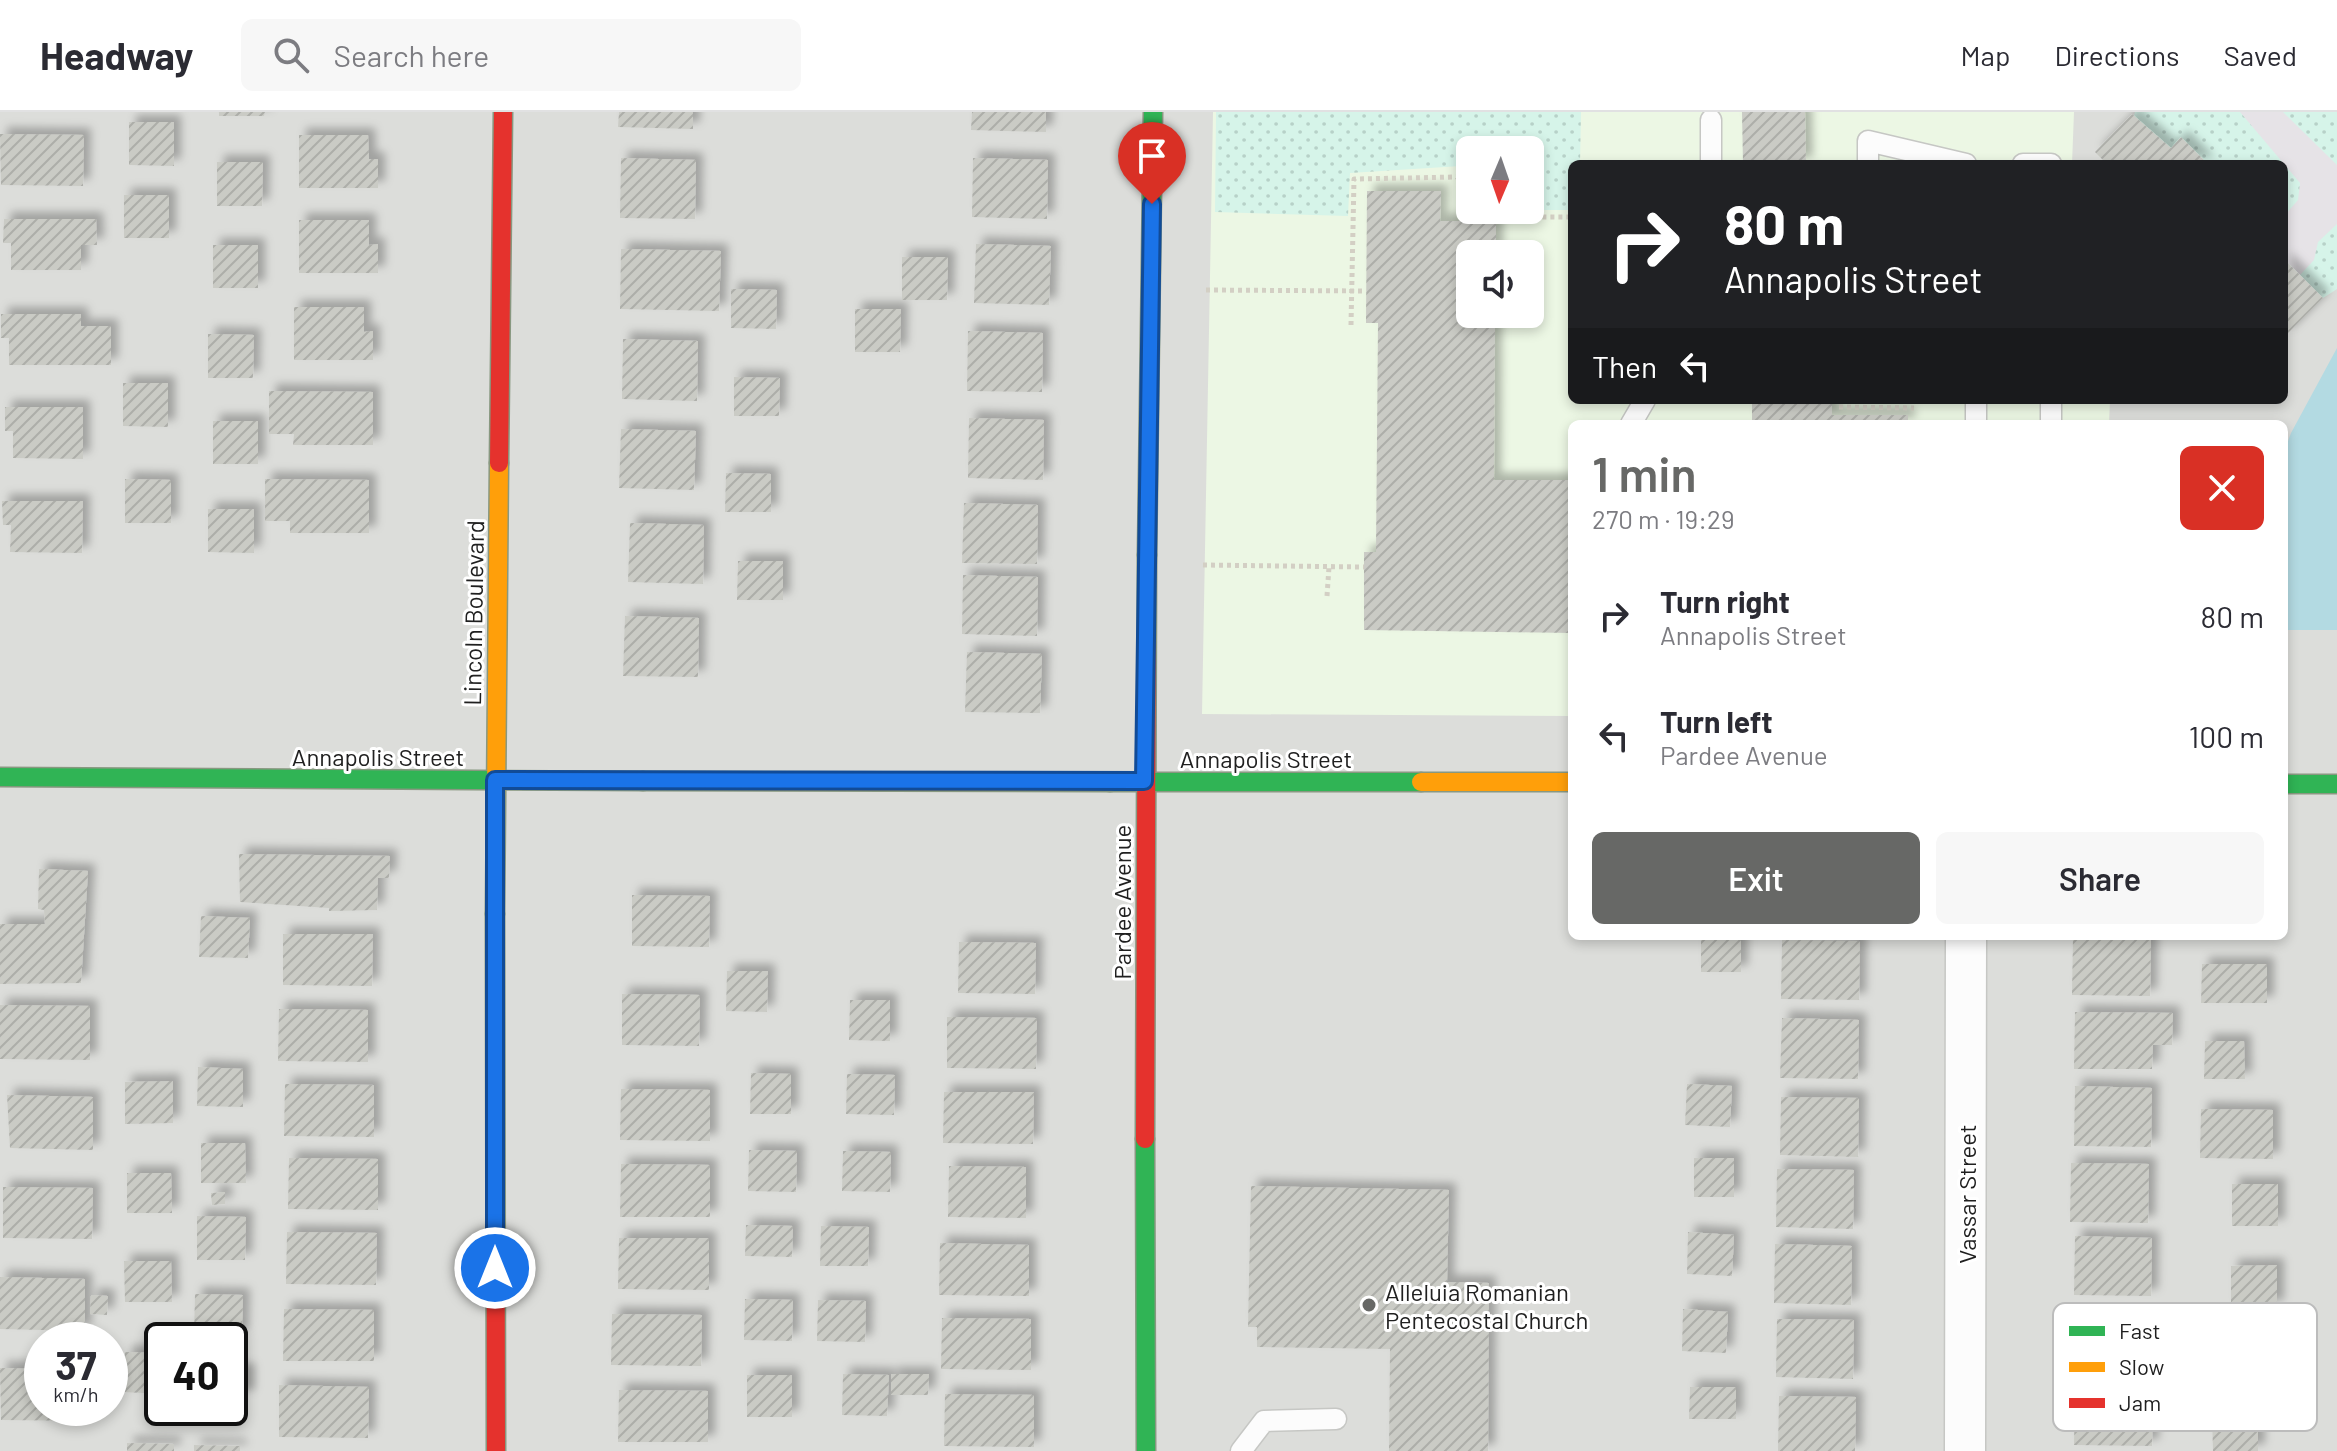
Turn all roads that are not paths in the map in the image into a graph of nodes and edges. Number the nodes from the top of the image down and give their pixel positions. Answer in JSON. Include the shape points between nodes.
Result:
{"nodes":[{"id":1,"x":503,"y":112,"type":"edge"},
{"id":2,"x":1153,"y":112,"type":"edge"},
{"id":3,"x":1711,"y":120,"type":"dead end"},
{"id":4,"x":1711,"y":160,"type":"edge"},
{"id":5,"x":1868,"y":160,"type":"edge"},
{"id":6,"x":1949,"y":160,"type":"edge"},
{"id":7,"x":0,"y":777,"type":"edge"},
{"id":8,"x":495,"y":780,"type":"junction"},
{"id":9,"x":1144,"y":781,"type":"junction"},
{"id":10,"x":1568,"y":782,"type":"edge"},
{"id":11,"x":2288,"y":784,"type":"edge"},
{"id":12,"x":2337,"y":784,"type":"edge"},
{"id":13,"x":1966,"y":940,"type":"edge"},
{"id":14,"x":1336,"y":1419,"type":"dead end"},
{"id":15,"x":496,"y":1451,"type":"edge"},
{"id":16,"x":1146,"y":1451,"type":"edge"},
{"id":17,"x":1241,"y":1451,"type":"edge"},
{"id":18,"x":1965,"y":1451,"type":"edge"}],
"edges":[{"from":1,"to":8,"type":"street","name":"Lincoln Boulevard"},
{"from":2,"to":9,"type":"street","name":"Pardee Avenue"},
{"from":3,"to":4,"type":"lane"},
{"from":5,"to":6,"type":"lane","via":[[1868,141]]},
{"from":7,"to":8,"type":"street","name":"Annapolis Street"},
{"from":8,"to":9,"type":"street","name":"Annapolis Street"},
{"from":8,"to":15,"type":"street","name":"Lincoln Boulevard"},
{"from":9,"to":10,"type":"street","name":"Annapolis Street"},
{"from":9,"to":16,"type":"street","name":"Pardee Avenue"},
{"from":11,"to":12,"type":"street"},
{"from":13,"to":18,"type":"street","name":"Vassar Street"},
{"from":14,"to":17,"type":"lane","via":[[1264,1421]]}]}
